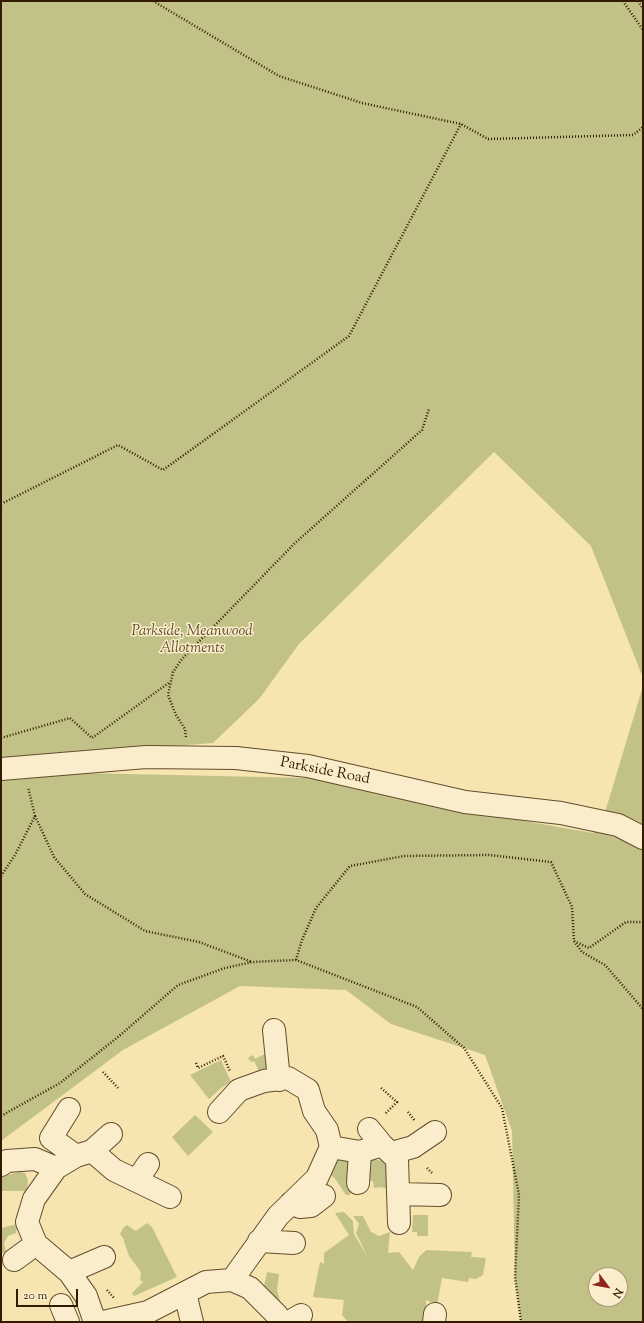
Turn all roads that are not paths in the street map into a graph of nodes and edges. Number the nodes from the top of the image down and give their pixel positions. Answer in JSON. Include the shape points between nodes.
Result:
{"nodes":[{"id":1,"x":1,"y":769,"type":"edge"},
{"id":2,"x":643,"y":838,"type":"edge"},
{"id":3,"x":274,"y":1030,"type":"dead end"},
{"id":4,"x":289,"y":1046,"type":"dead end"},
{"id":5,"x":283,"y":1079,"type":"junction"},
{"id":6,"x":69,"y":1109,"type":"dead end"},
{"id":7,"x":219,"y":1112,"type":"dead end"},
{"id":8,"x":435,"y":1132,"type":"dead end"},
{"id":9,"x":111,"y":1134,"type":"dead end"},
{"id":10,"x":380,"y":1142,"type":"junction"},
{"id":11,"x":332,"y":1147,"type":"junction"},
{"id":12,"x":360,"y":1152,"type":"junction"},
{"id":13,"x":84,"y":1154,"type":"junction"},
{"id":14,"x":1,"y":1165,"type":"edge"},
{"id":15,"x":56,"y":1168,"type":"junction"},
{"id":16,"x":358,"y":1183,"type":"dead end"},
{"id":17,"x":398,"y":1194,"type":"junction"},
{"id":18,"x":440,"y":1195,"type":"dead end"},
{"id":19,"x":324,"y":1196,"type":"dead end"},
{"id":20,"x":170,"y":1197,"type":"dead end"},
{"id":21,"x":291,"y":1203,"type":"junction"},
{"id":22,"x":399,"y":1223,"type":"dead end"},
{"id":23,"x":260,"y":1241,"type":"junction"},
{"id":24,"x":36,"y":1244,"type":"junction"},
{"id":25,"x":294,"y":1244,"type":"dead end"},
{"id":26,"x":104,"y":1257,"type":"dead end"},
{"id":27,"x":14,"y":1260,"type":"dead end"},
{"id":28,"x":69,"y":1272,"type":"junction"},
{"id":29,"x":232,"y":1280,"type":"junction"},
{"id":30,"x":185,"y":1293,"type":"junction"},
{"id":31,"x":149,"y":1317,"type":"edge"},
{"id":32,"x":290,"y":1320,"type":"edge"},
{"id":33,"x":95,"y":1322,"type":"edge"},
{"id":34,"x":104,"y":1322,"type":"edge"},
{"id":35,"x":192,"y":1322,"type":"edge"}],
"edges":[{"from":1,"to":2,"type":"street","name":"Parkside Road","via":[[146,756],[236,758],[308,766],[465,802],[561,813],[618,825]]},
{"from":3,"to":5,"type":"street"},
{"from":4,"to":5,"type":"street"},
{"from":5,"to":7,"type":"street","via":[[264,1081],[239,1090]]},
{"from":5,"to":11,"type":"street","via":[[308,1090],[314,1110],[327,1130]]},
{"from":6,"to":13,"type":"street","via":[[51,1138]]},
{"from":8,"to":10,"type":"street","via":[[413,1147]]},
{"from":9,"to":13,"type":"street"},
{"from":10,"to":12,"type":"street"},
{"from":10,"to":17,"type":"street","via":[[397,1159]]},
{"from":11,"to":12,"type":"street"},
{"from":11,"to":21,"type":"street","via":[[317,1178]]},
{"from":12,"to":16,"type":"street"},
{"from":13,"to":15,"type":"street"},
{"from":13,"to":20,"type":"street","via":[[114,1170],[143,1172]]},
{"from":14,"to":15,"type":"street","via":[[7,1161],[36,1159]]},
{"from":15,"to":24,"type":"street","via":[[34,1199],[27,1222]]},
{"from":17,"to":18,"type":"street"},
{"from":17,"to":22,"type":"street"},
{"from":19,"to":21,"type":"street","via":[[311,1206],[300,1207]]},
{"from":21,"to":23,"type":"street"},
{"from":23,"to":25,"type":"street"},
{"from":23,"to":29,"type":"street"},
{"from":24,"to":27,"type":"street"},
{"from":24,"to":28,"type":"street"},
{"from":26,"to":28,"type":"street"},
{"from":28,"to":33,"type":"street","via":[[86,1296]]},
{"from":29,"to":30,"type":"street","via":[[206,1282]]},
{"from":29,"to":32,"type":"street","via":[[250,1288],[277,1315]]},
{"from":30,"to":31,"type":"street"},
{"from":30,"to":35,"type":"street"},
{"from":31,"to":34,"type":"street"}]}
